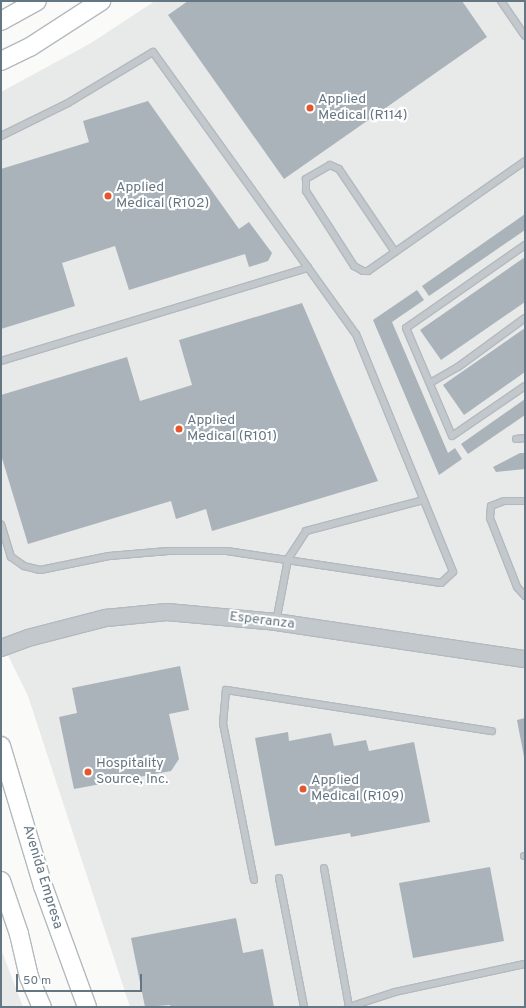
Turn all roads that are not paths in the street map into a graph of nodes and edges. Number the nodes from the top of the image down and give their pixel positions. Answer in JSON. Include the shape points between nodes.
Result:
{"nodes":[{"id":1,"x":37,"y":1,"type":"edge"},
{"id":2,"x":101,"y":1,"type":"edge"},
{"id":3,"x":501,"y":1,"type":"edge"},
{"id":4,"x":1,"y":21,"type":"edge"},
{"id":5,"x":525,"y":36,"type":"edge"},
{"id":6,"x":1,"y":61,"type":"edge"},
{"id":7,"x":1,"y":136,"type":"edge"},
{"id":8,"x":525,"y":161,"type":"edge"},
{"id":9,"x":525,"y":245,"type":"edge"},
{"id":10,"x":395,"y":252,"type":"junction"},
{"id":11,"x":308,"y":268,"type":"junction"},
{"id":12,"x":525,"y":318,"type":"edge"},
{"id":13,"x":1,"y":361,"type":"edge"},
{"id":14,"x":430,"y":382,"type":"junction"},
{"id":15,"x":525,"y":386,"type":"edge"},
{"id":16,"x":525,"y":438,"type":"edge"},
{"id":17,"x":516,"y":439,"type":"dead end"},
{"id":18,"x":423,"y":500,"type":"junction"},
{"id":19,"x":525,"y":501,"type":"edge"},
{"id":20,"x":1,"y":524,"type":"edge"},
{"id":21,"x":288,"y":559,"type":"junction"},
{"id":22,"x":525,"y":596,"type":"edge"},
{"id":23,"x":276,"y":622,"type":"junction"},
{"id":24,"x":1,"y":648,"type":"edge"},
{"id":25,"x":525,"y":659,"type":"edge"},
{"id":26,"x":492,"y":731,"type":"dead end"},
{"id":27,"x":1,"y":746,"type":"edge"},
{"id":28,"x":324,"y":868,"type":"dead end"},
{"id":29,"x":279,"y":878,"type":"dead end"},
{"id":30,"x":254,"y":880,"type":"dead end"},
{"id":31,"x":1,"y":881,"type":"edge"},
{"id":32,"x":525,"y":964,"type":"edge"},
{"id":33,"x":42,"y":1007,"type":"edge"},
{"id":34,"x":87,"y":1007,"type":"edge"},
{"id":35,"x":304,"y":1007,"type":"edge"},
{"id":36,"x":349,"y":1007,"type":"edge"}],
"edges":[{"from":1,"to":4,"type":"main road"},
{"from":2,"to":6,"type":"main road","via":[[30,47]]},
{"from":3,"to":5,"type":"lane"},
{"from":7,"to":11,"type":"lane","via":[[68,103],[153,52]]},
{"from":8,"to":10,"type":"lane"},
{"from":9,"to":14,"type":"lane","via":[[406,328]]},
{"from":10,"to":10,"type":"lane","via":[[368,271],[360,270],[306,192],[306,179],[330,164],[339,169]]},
{"from":11,"to":13,"type":"lane"},
{"from":11,"to":18,"type":"lane","via":[[356,334]]},
{"from":12,"to":14,"type":"lane","via":[[458,367]]},
{"from":14,"to":15,"type":"lane","via":[[452,436]]},
{"from":16,"to":17,"type":"lane"},
{"from":18,"to":21,"type":"lane","via":[[306,532]]},
{"from":18,"to":21,"type":"lane","via":[[453,572],[441,583]]},
{"from":19,"to":22,"type":"lane","via":[[504,501],[491,506],[490,518],[517,587]]},
{"from":20,"to":21,"type":"lane","via":[[11,557],[24,566],[40,570],[109,556],[168,551],[228,551]]},
{"from":21,"to":23,"type":"lane"},
{"from":23,"to":24,"type":"street","name":"Esperanza","via":[[167,612],[106,618],[28,638]]},
{"from":23,"to":25,"type":"street","name":"Esperanza"},
{"from":26,"to":30,"type":"lane","via":[[226,690],[224,724]]},
{"from":27,"to":34,"type":"main road","name":"Avenida Empresa","via":[[43,886]]},
{"from":28,"to":36,"type":"lane"},
{"from":29,"to":35,"type":"lane"},
{"from":31,"to":33,"type":"main road","via":[[19,934],[29,977]]},
{"from":32,"to":36,"type":"lane","via":[[395,992]]}]}
